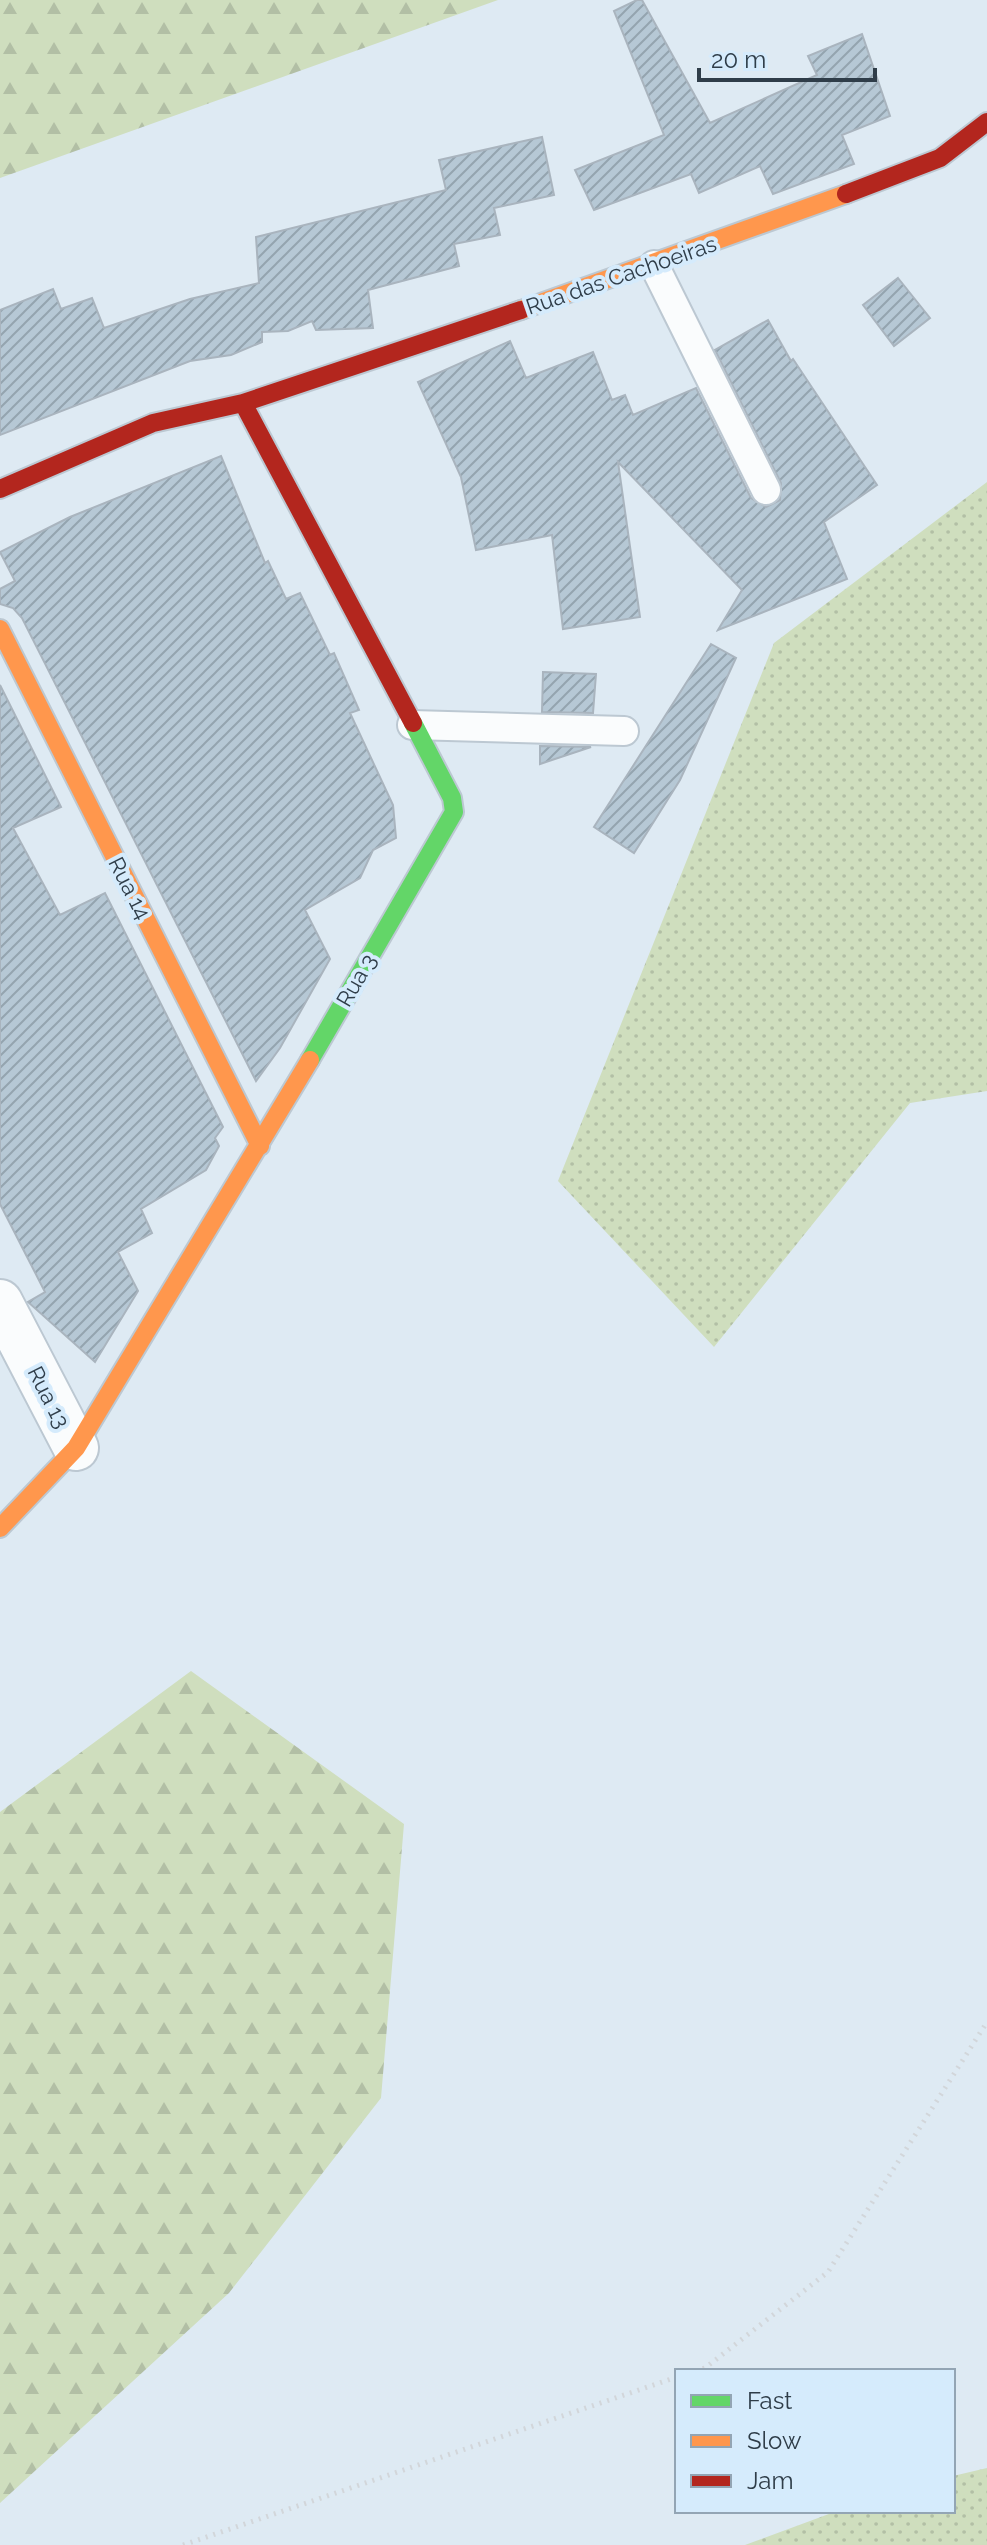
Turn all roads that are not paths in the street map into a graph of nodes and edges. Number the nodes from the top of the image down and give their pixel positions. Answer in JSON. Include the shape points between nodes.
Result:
{"nodes":[{"id":1,"x":987,"y":122,"type":"edge"},
{"id":2,"x":654,"y":265,"type":"junction"},
{"id":3,"x":243,"y":403,"type":"junction"},
{"id":4,"x":0,"y":489,"type":"edge"},
{"id":5,"x":766,"y":490,"type":"dead end"},
{"id":6,"x":0,"y":629,"type":"edge"},
{"id":7,"x":412,"y":725,"type":"junction"},
{"id":8,"x":624,"y":731,"type":"dead end"},
{"id":9,"x":260,"y":1146,"type":"junction"},
{"id":10,"x":0,"y":1302,"type":"edge"},
{"id":11,"x":76,"y":1448,"type":"junction"},
{"id":12,"x":0,"y":1528,"type":"edge"}],
"edges":[{"from":1,"to":2,"type":"street","name":"Rua das Cachoeiras","via":[[940,158]]},
{"from":2,"to":3,"type":"street","name":"Rua das Cachoeiras"},
{"from":2,"to":5,"type":"lane"},
{"from":3,"to":4,"type":"street","name":"Rua das Cachoeiras","via":[[153,423]]},
{"from":3,"to":7,"type":"street","name":"Rua 3"},
{"from":6,"to":9,"type":"street","name":"Rua 14"},
{"from":7,"to":8,"type":"lane"},
{"from":7,"to":9,"type":"street","name":"Rua 3","via":[[452,798],[454,812]]},
{"from":9,"to":11,"type":"street","name":"Rua 3"},
{"from":10,"to":11,"type":"street","name":"Rua 13"},
{"from":11,"to":12,"type":"street","name":"Rua 3"}]}
